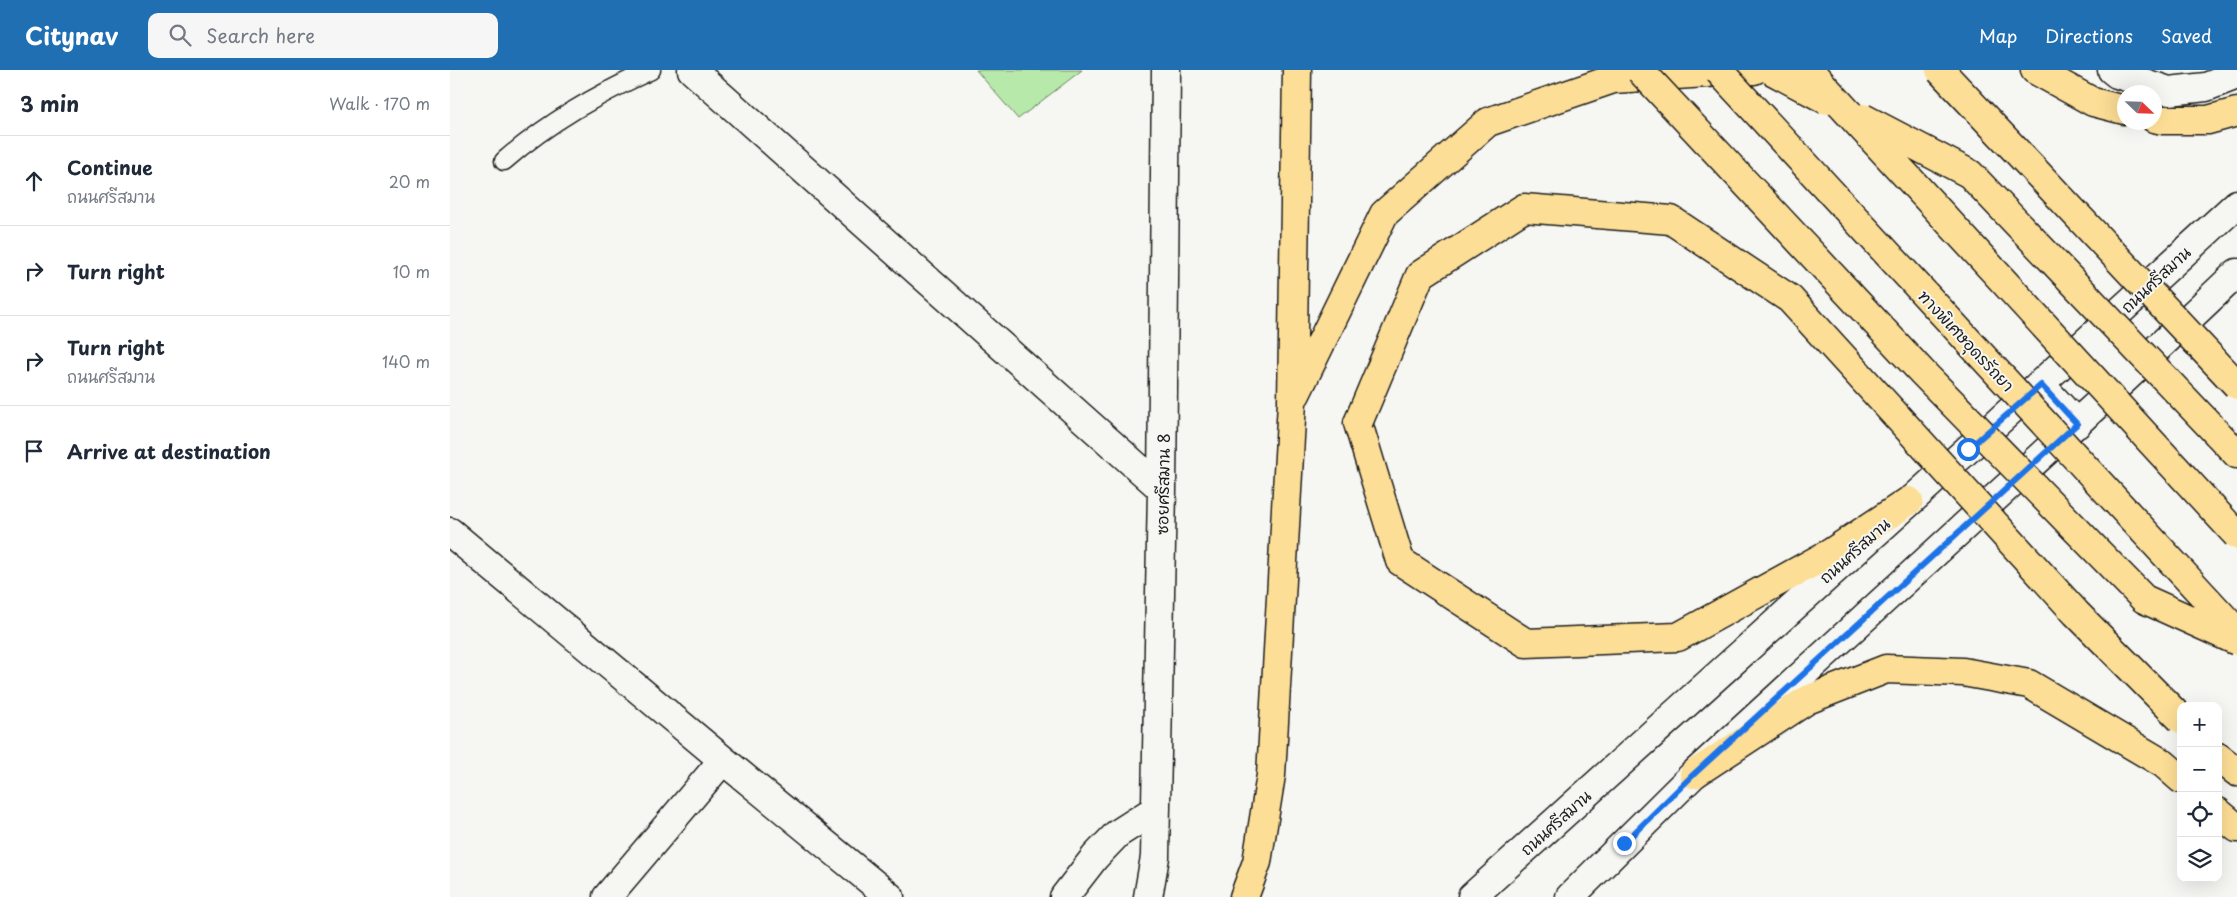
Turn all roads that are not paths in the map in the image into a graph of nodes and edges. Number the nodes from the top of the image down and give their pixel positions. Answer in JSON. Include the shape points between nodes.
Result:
{"nodes":[{"id":1,"x":652,"y":70,"type":"edge"},
{"id":2,"x":692,"y":70,"type":"edge"},
{"id":3,"x":1166,"y":70,"type":"edge"},
{"id":4,"x":1297,"y":70,"type":"edge"},
{"id":5,"x":1640,"y":70,"type":"edge"},
{"id":6,"x":1718,"y":70,"type":"edge"},
{"id":7,"x":1754,"y":70,"type":"edge"},
{"id":8,"x":1771,"y":70,"type":"edge"},
{"id":9,"x":1809,"y":70,"type":"edge"},
{"id":10,"x":1940,"y":70,"type":"edge"},
{"id":11,"x":2035,"y":70,"type":"edge"},
{"id":12,"x":2112,"y":70,"type":"edge"},
{"id":13,"x":2237,"y":75,"type":"edge"},
{"id":14,"x":2117,"y":108,"type":"edge"},
{"id":15,"x":2237,"y":112,"type":"edge"},
{"id":16,"x":2162,"y":120,"type":"edge"},
{"id":17,"x":504,"y":161,"type":"dead end"},
{"id":18,"x":2237,"y":204,"type":"edge"},
{"id":19,"x":2237,"y":273,"type":"edge"},
{"id":20,"x":2091,"y":338,"type":"junction"},
{"id":21,"x":2128,"y":377,"type":"junction"},
{"id":22,"x":2041,"y":385,"type":"junction"},
{"id":23,"x":2237,"y":386,"type":"edge"},
{"id":24,"x":1292,"y":402,"type":"junction"},
{"id":25,"x":2077,"y":424,"type":"junction"},
{"id":26,"x":2237,"y":454,"type":"edge"},
{"id":27,"x":1162,"y":489,"type":"junction"},
{"id":28,"x":1909,"y":501,"type":"junction"},
{"id":29,"x":450,"y":532,"type":"edge"},
{"id":30,"x":2237,"y":535,"type":"edge"},
{"id":31,"x":2237,"y":632,"type":"edge"},
{"id":32,"x":2237,"y":640,"type":"edge"},
{"id":33,"x":2177,"y":715,"type":"edge"},
{"id":34,"x":723,"y":760,"type":"junction"},
{"id":35,"x":2222,"y":760,"type":"edge"},
{"id":36,"x":2237,"y":772,"type":"edge"},
{"id":37,"x":1694,"y":774,"type":"junction"},
{"id":38,"x":2177,"y":775,"type":"edge"},
{"id":39,"x":1156,"y":809,"type":"junction"},
{"id":40,"x":2222,"y":815,"type":"edge"},
{"id":41,"x":2237,"y":828,"type":"edge"},
{"id":42,"x":607,"y":897,"type":"edge"},
{"id":43,"x":890,"y":897,"type":"edge"},
{"id":44,"x":1064,"y":897,"type":"edge"},
{"id":45,"x":1148,"y":897,"type":"edge"},
{"id":46,"x":1244,"y":897,"type":"edge"},
{"id":47,"x":1472,"y":897,"type":"edge"},
{"id":48,"x":1570,"y":897,"type":"edge"}],
"edges":[{"from":1,"to":17,"type":"lane","via":[[602,92],[529,139]]},
{"from":2,"to":27,"type":"street"},
{"from":3,"to":27,"type":"street","name":"ซอยศรีสมาน 8"},
{"from":4,"to":24,"type":"highway"},
{"from":5,"to":32,"type":"highway","bridge":true,"via":[[1922,372],[2144,600]]},
{"from":6,"to":31,"type":"highway","name":"ทางพิเศษอุดรรัถยา","bridge":true},
{"from":7,"to":24,"type":"highway","via":[[1613,79],[1488,122],[1384,214]]},
{"from":8,"to":26,"type":"highway","bridge":true,"via":[[1970,174]]},
{"from":9,"to":30,"type":"highway","bridge":true},
{"from":10,"to":23,"type":"highway","bridge":true},
{"from":11,"to":14,"type":"highway","via":[[2093,102]]},
{"from":12,"to":13,"type":"street","via":[[2169,91],[2206,87]]},
{"from":15,"to":16,"type":"highway","via":[[2208,120]]},
{"from":18,"to":20,"type":"street","name":"ถนนศรีสมาน"},
{"from":19,"to":21,"type":"street"},
{"from":20,"to":21,"type":"street"},
{"from":20,"to":22,"type":"street","name":"ถนนศรีสมาน"},
{"from":21,"to":25,"type":"street"},
{"from":22,"to":25,"type":"street"},
{"from":22,"to":28,"type":"street","name":"ถนนศรีสมาน"},
{"from":24,"to":46,"type":"highway","via":[[1271,775],[1257,862]]},
{"from":25,"to":37,"type":"street"},
{"from":27,"to":39,"type":"street","name":"ซอยศรีสมาน 8"},
{"from":28,"to":33,"type":"highway","bridge":true,"via":[[1832,552],[1678,637],[1526,643],[1400,561],[1358,423],[1420,275],[1524,208],[1671,220],[1790,299],[2076,613]]},
{"from":28,"to":47,"type":"street","name":"ถนนศรีสมาน"},
{"from":29,"to":34,"type":"street"},
{"from":34,"to":42,"type":"street"},
{"from":34,"to":43,"type":"street"},
{"from":35,"to":36,"type":"highway"},
{"from":37,"to":38,"type":"highway","via":[[1807,700],[1886,669],[1963,672],[2029,684],[2164,764]]},
{"from":37,"to":48,"type":"street"},
{"from":39,"to":44,"type":"street","via":[[1116,834]]},
{"from":39,"to":45,"type":"street","name":"ซอยศรีสมาน 8","via":[[1155,857]]},
{"from":40,"to":41,"type":"highway"}]}
